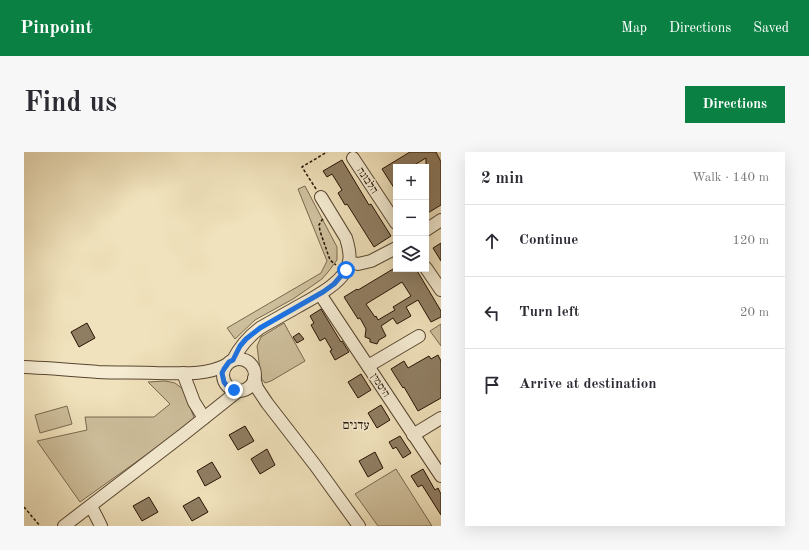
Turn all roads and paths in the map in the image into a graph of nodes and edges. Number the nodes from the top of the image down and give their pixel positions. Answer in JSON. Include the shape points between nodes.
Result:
{"nodes":[{"id":1,"x":327,"y":152,"type":"edge"},
{"id":2,"x":353,"y":158,"type":"dead end"},
{"id":3,"x":321,"y":197,"type":"joint"},
{"id":4,"x":331,"y":213,"type":"junction"},
{"id":5,"x":393,"y":218,"type":"edge"},
{"id":6,"x":441,"y":220,"type":"edge"},
{"id":7,"x":429,"y":228,"type":"edge"},
{"id":8,"x":393,"y":250,"type":"edge"},
{"id":9,"x":348,"y":265,"type":"junction"},
{"id":10,"x":429,"y":272,"type":"edge"},
{"id":11,"x":441,"y":290,"type":"edge"},
{"id":12,"x":320,"y":294,"type":"junction"},
{"id":13,"x":419,"y":336,"type":"dead end"},
{"id":14,"x":248,"y":337,"type":"junction"},
{"id":15,"x":229,"y":362,"type":"junction"},
{"id":16,"x":251,"y":364,"type":"junction"},
{"id":17,"x":368,"y":366,"type":"junction"},
{"id":18,"x":24,"y":367,"type":"edge"},
{"id":19,"x":200,"y":372,"type":"junction"},
{"id":20,"x":183,"y":373,"type":"junction"},
{"id":21,"x":254,"y":378,"type":"junction"},
{"id":22,"x":224,"y":382,"type":"junction"},
{"id":23,"x":239,"y":391,"type":"junction"},
{"id":24,"x":267,"y":403,"type":"junction"},
{"id":25,"x":215,"y":410,"type":"junction"},
{"id":26,"x":204,"y":418,"type":"junction"},
{"id":27,"x":441,"y":418,"type":"edge"},
{"id":28,"x":413,"y":435,"type":"junction"},
{"id":29,"x":441,"y":476,"type":"edge"},
{"id":30,"x":91,"y":506,"type":"junction"},
{"id":31,"x":24,"y":507,"type":"edge"},
{"id":32,"x":40,"y":526,"type":"edge"},
{"id":33,"x":64,"y":526,"type":"edge"},
{"id":34,"x":102,"y":526,"type":"edge"},
{"id":35,"x":359,"y":526,"type":"edge"}],
"edges":[{"from":1,"to":3,"type":"path","via":[[302,167]]},
{"from":2,"to":5,"type":"street","name":"הלבונה"},
{"from":3,"to":4,"type":"street"},
{"from":4,"to":9,"type":"street","via":[[346,238]]},
{"from":4,"to":9,"type":"path","via":[[322,220],[319,225],[320,231],[330,260],[338,266]]},
{"from":6,"to":7,"type":"street"},
{"from":8,"to":9,"type":"street","via":[[371,261]]},
{"from":9,"to":12,"type":"street","via":[[341,277]]},
{"from":10,"to":11,"type":"street"},
{"from":12,"to":14,"type":"street"},
{"from":12,"to":17,"type":"street","name":"היסמין"},
{"from":13,"to":17,"type":"street"},
{"from":14,"to":15,"type":"street"},
{"from":14,"to":16,"type":"street","via":[[246,348]]},
{"from":15,"to":16,"type":"street","via":[[242,359]]},
{"from":15,"to":19,"type":"street","via":[[219,369]]},
{"from":15,"to":22,"type":"street","via":[[222,373]]},
{"from":16,"to":21,"type":"street"},
{"from":17,"to":28,"type":"street","name":"היסמין"},
{"from":18,"to":20,"type":"street","via":[[99,372]]},
{"from":19,"to":20,"type":"street"},
{"from":19,"to":22,"type":"street","via":[[208,373]]},
{"from":20,"to":26,"type":"street","via":[[194,402]]},
{"from":21,"to":23,"type":"street","via":[[250,387]]},
{"from":21,"to":24,"type":"street"},
{"from":22,"to":23,"type":"street","via":[[230,389]]},
{"from":22,"to":25,"type":"street","via":[[220,401]]},
{"from":23,"to":24,"type":"street","via":[[254,395]]},
{"from":23,"to":25,"type":"street"},
{"from":24,"to":35,"type":"street"},
{"from":25,"to":26,"type":"street"},
{"from":26,"to":30,"type":"street"},
{"from":27,"to":28,"type":"street"},
{"from":28,"to":29,"type":"street","name":"היסמין"},
{"from":30,"to":33,"type":"street"},
{"from":30,"to":34,"type":"street"},
{"from":31,"to":32,"type":"path"}]}
